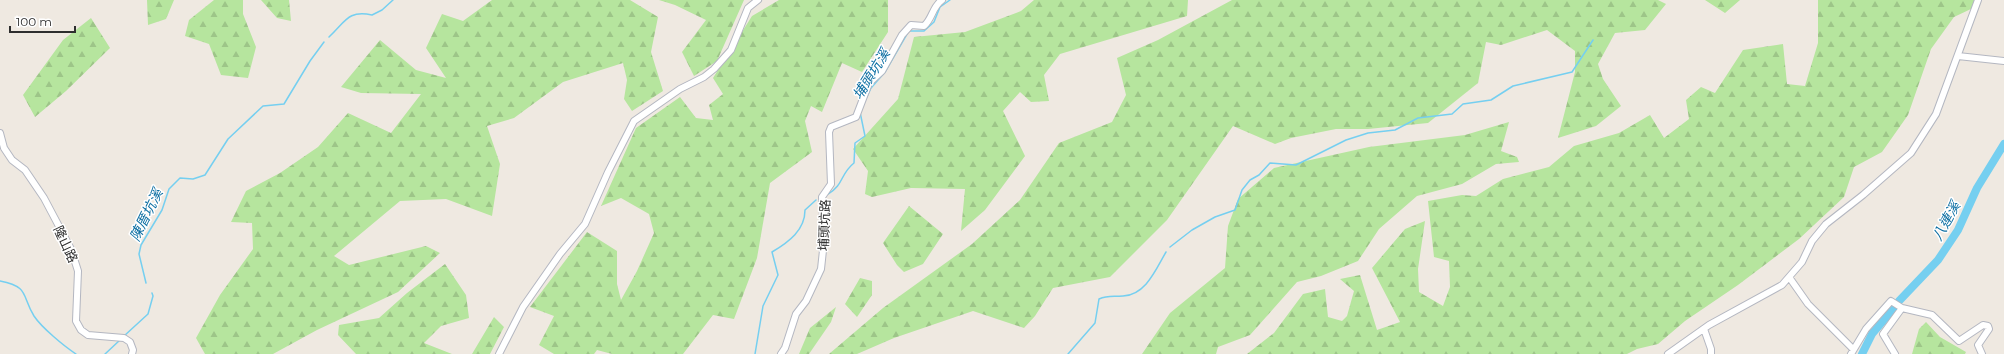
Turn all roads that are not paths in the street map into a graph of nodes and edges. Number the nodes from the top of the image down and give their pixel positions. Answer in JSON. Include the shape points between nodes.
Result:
{"nodes":[{"id":1,"x":758,"y":0,"type":"edge"},
{"id":2,"x":942,"y":0,"type":"edge"},
{"id":3,"x":1978,"y":0,"type":"edge"},
{"id":4,"x":1958,"y":56,"type":"junction"},
{"id":5,"x":2004,"y":61,"type":"edge"},
{"id":6,"x":0,"y":133,"type":"edge"},
{"id":7,"x":1789,"y":277,"type":"junction"},
{"id":8,"x":1902,"y":308,"type":"junction"},
{"id":9,"x":1704,"y":329,"type":"junction"},
{"id":10,"x":1852,"y":352,"type":"edge"},
{"id":11,"x":132,"y":354,"type":"edge"},
{"id":12,"x":499,"y":354,"type":"edge"},
{"id":13,"x":781,"y":354,"type":"edge"},
{"id":14,"x":1668,"y":354,"type":"edge"},
{"id":15,"x":1711,"y":354,"type":"edge"},
{"id":16,"x":1895,"y":354,"type":"edge"},
{"id":17,"x":1982,"y":354,"type":"edge"}],
"edges":[{"from":1,"to":12,"type":"street","via":[[744,14],[731,50],[717,66],[634,121],[585,224],[560,254],[523,308]]},
{"from":2,"to":13,"type":"street","name":"埔頭坑路","via":[[936,4],[924,26],[911,25],[902,35],[882,71],[869,83],[856,117],[830,127],[828,132],[831,184],[822,197],[824,241],[821,269],[806,301],[796,314]]},
{"from":3,"to":4,"type":"street"},
{"from":4,"to":5,"type":"street"},
{"from":4,"to":7,"type":"street","via":[[1936,114],[1911,153],[1826,224],[1812,241],[1802,262]]},
{"from":6,"to":11,"type":"street","name":"隆山路","via":[[4,148],[12,160],[25,170],[44,198],[71,249],[78,271],[76,321],[88,335],[123,338],[130,342]]},
{"from":7,"to":9,"type":"street","via":[[1774,291]]},
{"from":7,"to":10,"type":"street","via":[[1808,304]]},
{"from":8,"to":10,"type":"street","via":[[1891,302],[1866,329]]},
{"from":8,"to":16,"type":"street","via":[[1883,334]]},
{"from":8,"to":17,"type":"street","via":[[1932,315],[1959,341],[1983,325],[1988,326],[1989,329],[1978,346]]},
{"from":9,"to":14,"type":"street"},
{"from":9,"to":15,"type":"street"}]}
